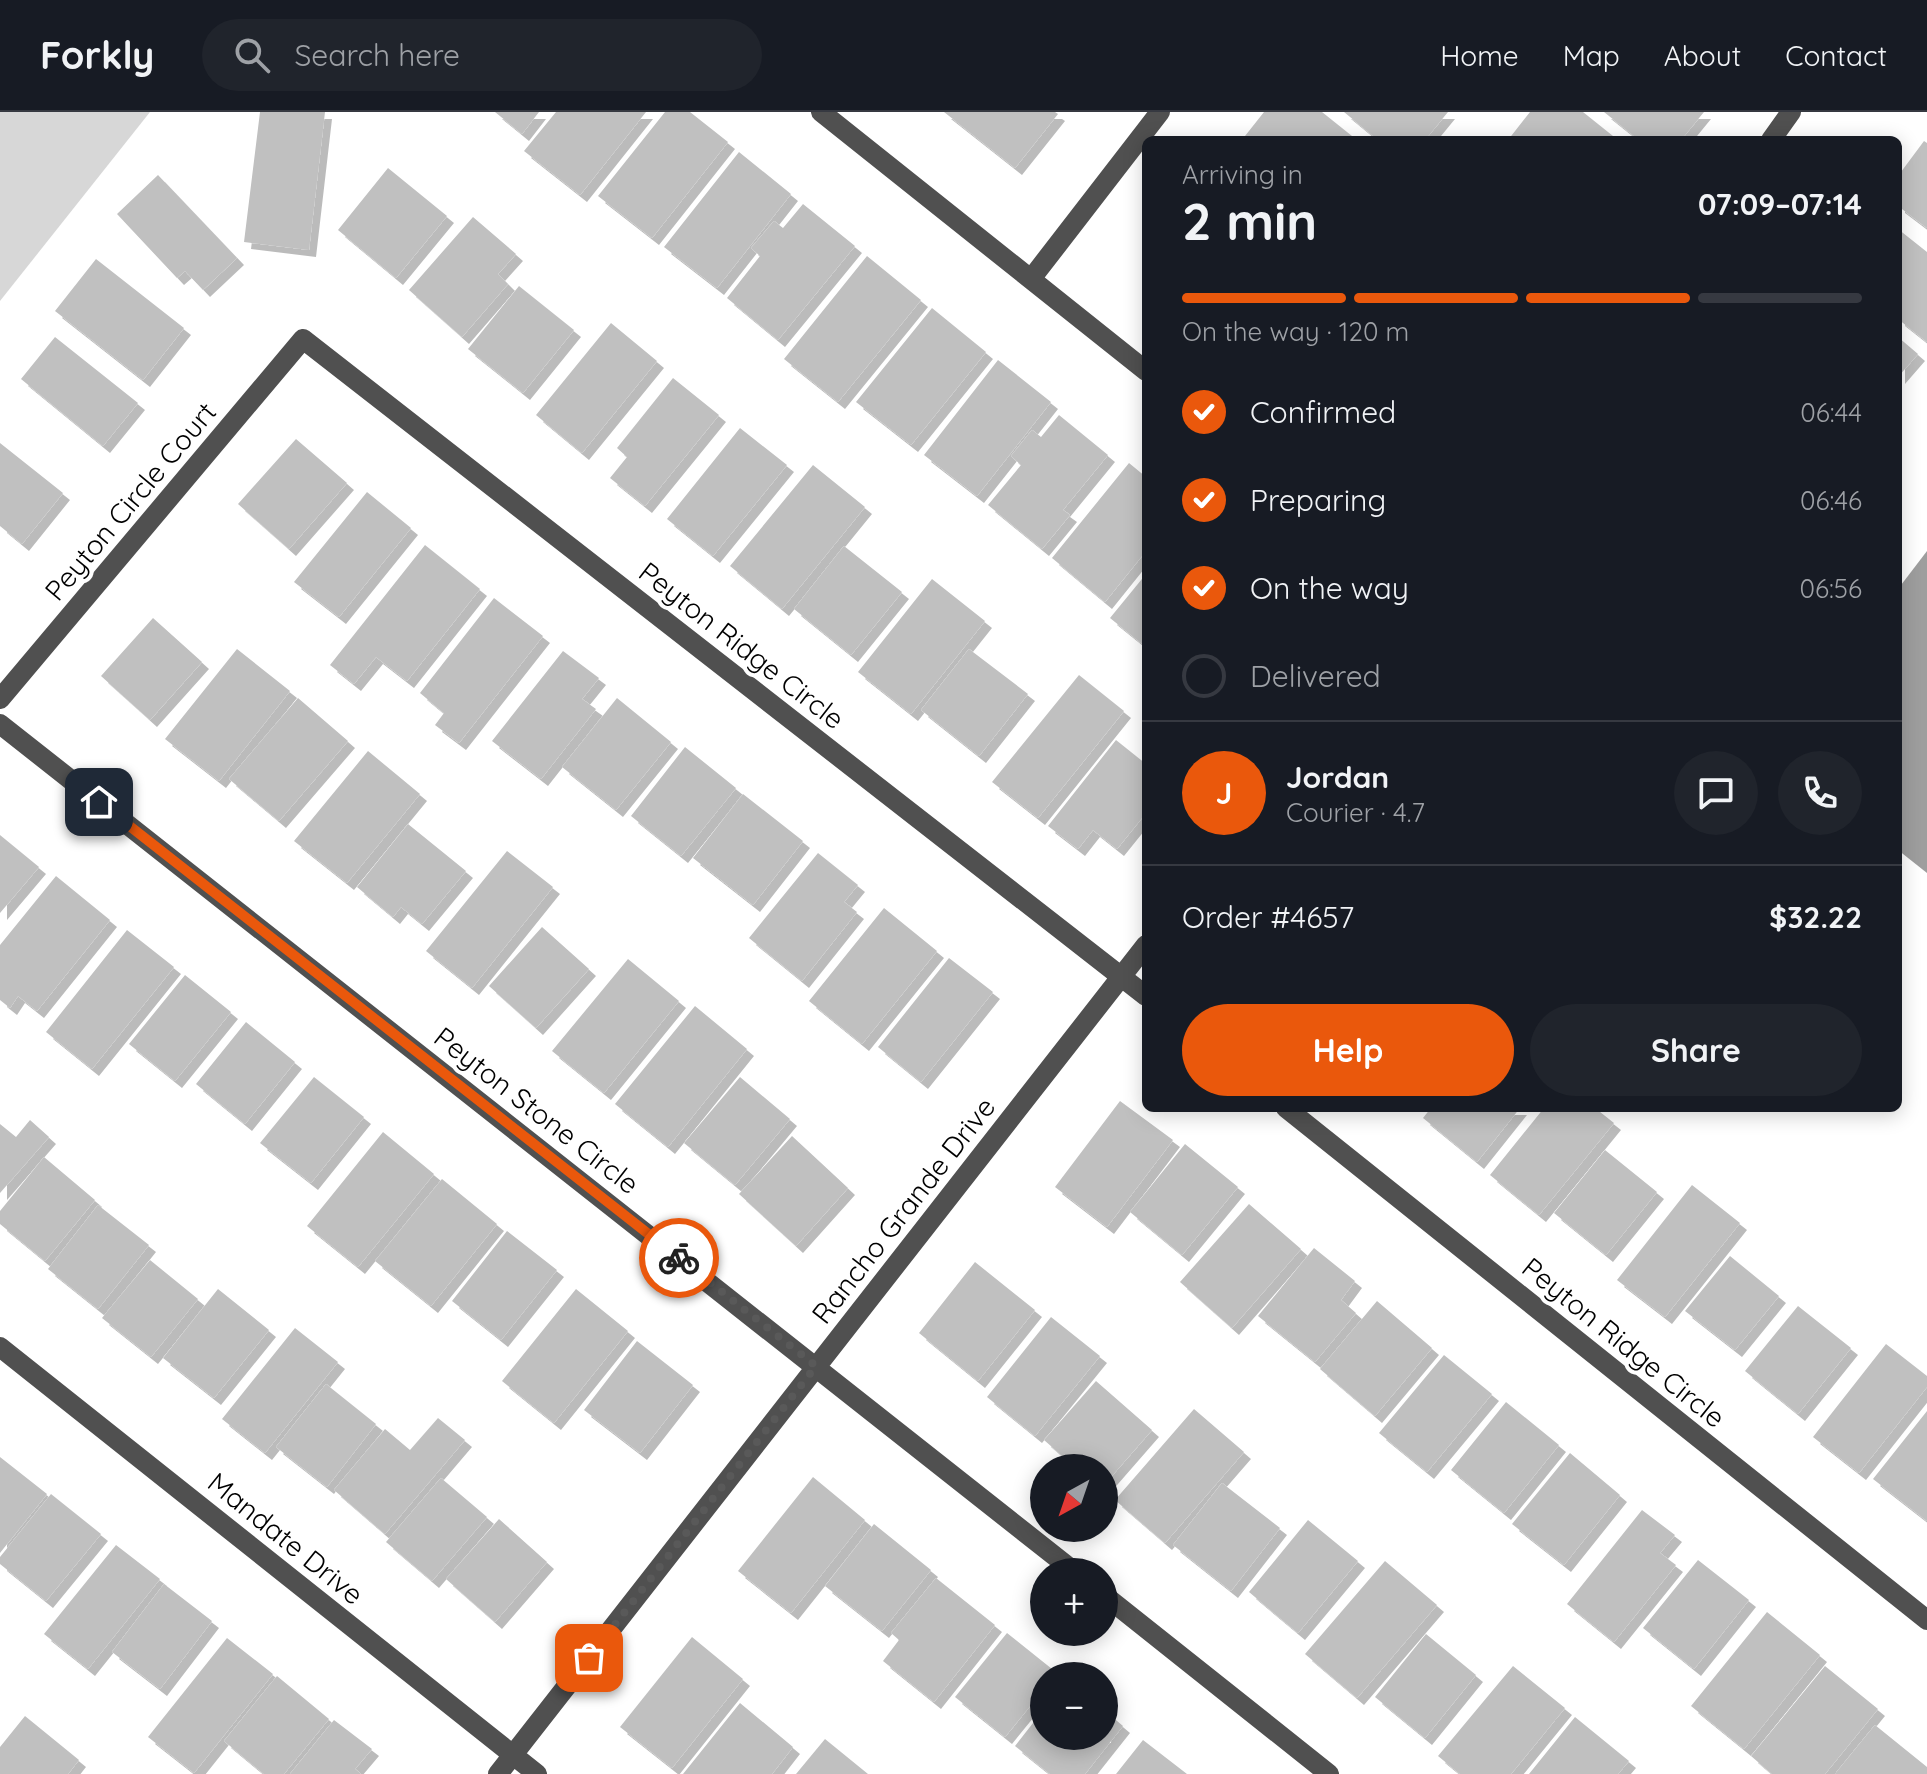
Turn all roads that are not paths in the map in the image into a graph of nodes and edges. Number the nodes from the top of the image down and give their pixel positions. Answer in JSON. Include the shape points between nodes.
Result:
{"nodes":[{"id":1,"x":821,"y":112,"type":"edge"},
{"id":2,"x":1160,"y":112,"type":"edge"},
{"id":3,"x":1791,"y":112,"type":"edge"},
{"id":4,"x":1774,"y":136,"type":"edge"},
{"id":5,"x":1031,"y":279,"type":"junction"},
{"id":6,"x":303,"y":339,"type":"joint"},
{"id":7,"x":1142,"y":368,"type":"edge"},
{"id":8,"x":0,"y":699,"type":"edge"},
{"id":9,"x":0,"y":724,"type":"edge"},
{"id":10,"x":1142,"y":950,"type":"edge"},
{"id":11,"x":1121,"y":977,"type":"junction"},
{"id":12,"x":1142,"y":993,"type":"edge"},
{"id":13,"x":1291,"y":1112,"type":"edge"},
{"id":14,"x":0,"y":1347,"type":"edge"},
{"id":15,"x":816,"y":1366,"type":"junction"},
{"id":16,"x":1057,"y":1558,"type":"edge"},
{"id":17,"x":1118,"y":1606,"type":"edge"},
{"id":18,"x":1927,"y":1620,"type":"edge"},
{"id":19,"x":514,"y":1755,"type":"junction"},
{"id":20,"x":498,"y":1774,"type":"edge"},
{"id":21,"x":537,"y":1774,"type":"edge"},
{"id":22,"x":1329,"y":1774,"type":"edge"}],
"edges":[{"from":1,"to":5,"type":"street"},
{"from":2,"to":5,"type":"street"},
{"from":3,"to":4,"type":"street"},
{"from":5,"to":7,"type":"street"},
{"from":6,"to":8,"type":"street","name":"Peyton Circle Court"},
{"from":6,"to":11,"type":"street","name":"Peyton Ridge Circle"},
{"from":9,"to":15,"type":"street","name":"Peyton Stone Circle"},
{"from":10,"to":11,"type":"street","name":"Rancho Grande Drive"},
{"from":11,"to":12,"type":"street","name":"Peyton Ridge Circle"},
{"from":11,"to":15,"type":"street","name":"Rancho Grande Drive"},
{"from":13,"to":18,"type":"street","name":"Peyton Ridge Circle"},
{"from":14,"to":19,"type":"street","name":"Mandate Drive"},
{"from":15,"to":16,"type":"street","name":"Peyton Stone Circle"},
{"from":15,"to":19,"type":"street","name":"Rancho Grande Drive"},
{"from":17,"to":22,"type":"street"},
{"from":19,"to":20,"type":"street","name":"Rancho Grande Drive"},
{"from":19,"to":21,"type":"street","name":"Mandate Drive"}]}
